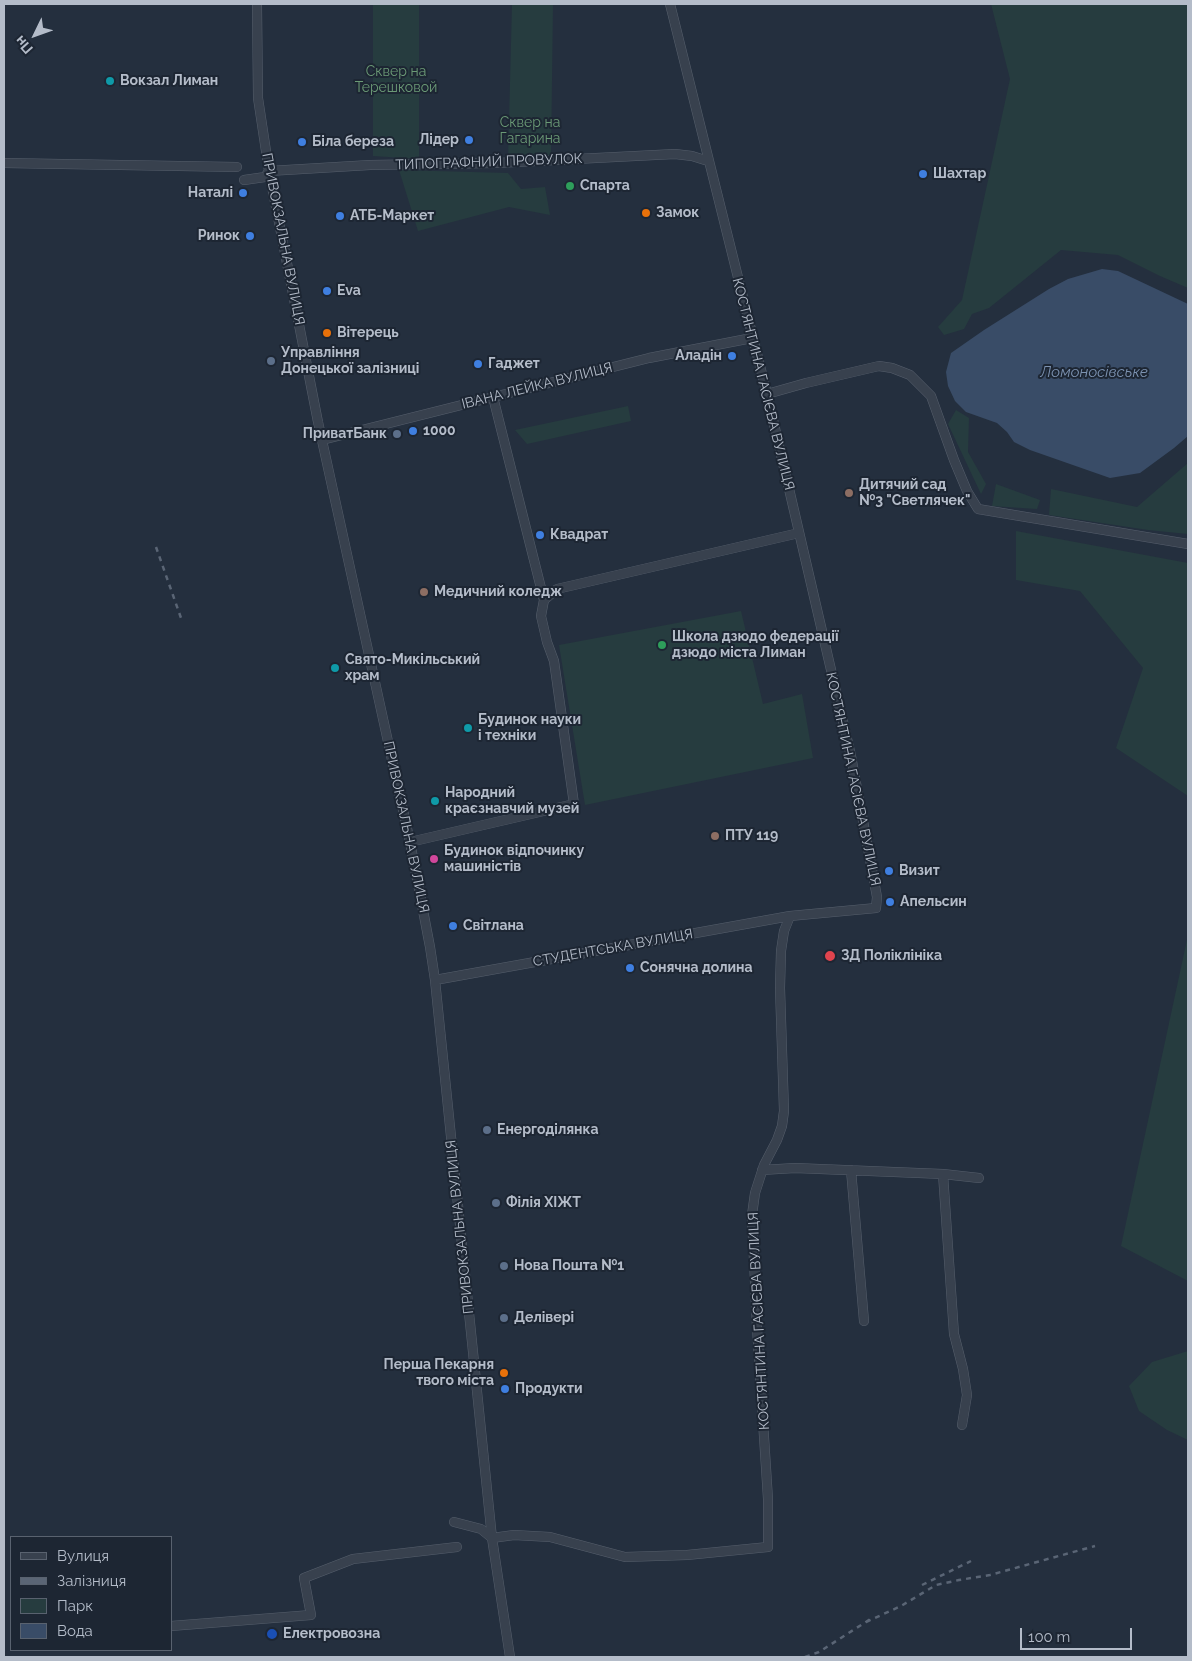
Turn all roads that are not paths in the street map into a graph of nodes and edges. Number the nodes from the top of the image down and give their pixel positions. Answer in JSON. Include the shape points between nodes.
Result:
{"nodes":[{"id":1,"x":257,"y":4,"type":"edge"},
{"id":2,"x":670,"y":4,"type":"edge"},
{"id":3,"x":708,"y":161,"type":"junction"},
{"id":4,"x":4,"y":163,"type":"edge"},
{"id":5,"x":237,"y":166,"type":"dead end"},
{"id":6,"x":269,"y":171,"type":"junction"},
{"id":7,"x":244,"y":180,"type":"dead end"},
{"id":8,"x":752,"y":338,"type":"junction"},
{"id":9,"x":767,"y":394,"type":"junction"},
{"id":10,"x":493,"y":397,"type":"junction"},
{"id":11,"x":322,"y":440,"type":"junction"},
{"id":12,"x":799,"y":532,"type":"junction"},
{"id":13,"x":1188,"y":544,"type":"edge"},
{"id":14,"x":544,"y":600,"type":"junction"},
{"id":15,"x":410,"y":842,"type":"junction"},
{"id":16,"x":790,"y":916,"type":"junction"},
{"id":17,"x":435,"y":980,"type":"junction"},
{"id":18,"x":762,"y":1170,"type":"junction"},
{"id":19,"x":851,"y":1170,"type":"junction"},
{"id":20,"x":943,"y":1174,"type":"junction"},
{"id":21,"x":979,"y":1178,"type":"dead end"},
{"id":22,"x":864,"y":1321,"type":"dead end"},
{"id":23,"x":962,"y":1425,"type":"dead end"},
{"id":24,"x":454,"y":1522,"type":"dead end"},
{"id":25,"x":492,"y":1538,"type":"junction"},
{"id":26,"x":457,"y":1547,"type":"dead end"},
{"id":27,"x":172,"y":1626,"type":"edge"},
{"id":28,"x":510,"y":1657,"type":"edge"}],
"edges":[{"from":1,"to":6,"type":"street","name":"ПРИВОКЗАЛЬНА ВУЛИЦЯ","via":[[258,98]]},
{"from":2,"to":3,"type":"street","name":"КОСТЯНТИНА ГАСІЄВА ВУЛИЦЯ"},
{"from":3,"to":6,"type":"street","name":"ТИПОГРАФНИЙ ПРОВУЛОК","via":[[675,154]]},
{"from":3,"to":8,"type":"street","name":"КОСТЯНТИНА ГАСІЄВА ВУЛИЦЯ"},
{"from":4,"to":5,"type":"street"},
{"from":6,"to":7,"type":"street","name":"ТИПОГРАФНИЙ ПРОВУЛОК","via":[[265,177]]},
{"from":6,"to":11,"type":"street","name":"ПРИВОКЗАЛЬНА ВУЛИЦЯ"},
{"from":8,"to":9,"type":"street","name":"КОСТЯНТИНА ГАСІЄВА ВУЛИЦЯ"},
{"from":8,"to":10,"type":"street","name":"ІВАНА ЛЕЙКА ВУЛИЦЯ","via":[[649,358]]},
{"from":9,"to":12,"type":"street","name":"КОСТЯНТИНА ГАСІЄВА ВУЛИЦЯ"},
{"from":9,"to":13,"type":"street","via":[[879,366],[892,368],[910,375],[931,396],[954,460],[978,509]]},
{"from":10,"to":11,"type":"street","name":"ІВАНА ЛЕЙКА ВУЛИЦЯ"},
{"from":10,"to":14,"type":"street"},
{"from":11,"to":15,"type":"street","name":"ПРИВОКЗАЛЬНА ВУЛИЦЯ"},
{"from":12,"to":14,"type":"street","via":[[557,589]]},
{"from":12,"to":16,"type":"street","name":"КОСТЯНТИНА ГАСІЄВА ВУЛИЦЯ","via":[[850,756],[877,897],[876,908]]},
{"from":14,"to":15,"type":"street","via":[[541,616],[554,661],[574,804]]},
{"from":15,"to":17,"type":"street","name":"ПРИВОКЗАЛЬНА ВУЛИЦЯ"},
{"from":16,"to":17,"type":"street","name":"СТУДЕНТСЬКА ВУЛИЦЯ"},
{"from":16,"to":18,"type":"street","name":"КОСТЯНТИНА ГАСІЄВА ВУЛИЦЯ","via":[[781,951],[784,1111],[782,1126]]},
{"from":17,"to":25,"type":"street","name":"ПРИВОКЗАЛЬНА ВУЛИЦЯ"},
{"from":18,"to":19,"type":"street"},
{"from":18,"to":25,"type":"street","name":"КОСТЯНТИНА ГАСІЄВА ВУЛИЦЯ","via":[[752,1215],[768,1547],[687,1555],[625,1556],[550,1537],[514,1535]]},
{"from":19,"to":20,"type":"street"},
{"from":19,"to":22,"type":"street"},
{"from":20,"to":21,"type":"street"},
{"from":20,"to":23,"type":"street","via":[[954,1334],[967,1395]]},
{"from":24,"to":25,"type":"street","via":[[481,1529]]},
{"from":25,"to":28,"type":"street","name":"ПРИВОКЗАЛЬНА ВУЛИЦЯ"},
{"from":26,"to":27,"type":"street","via":[[353,1559],[304,1578],[311,1615]]}]}
